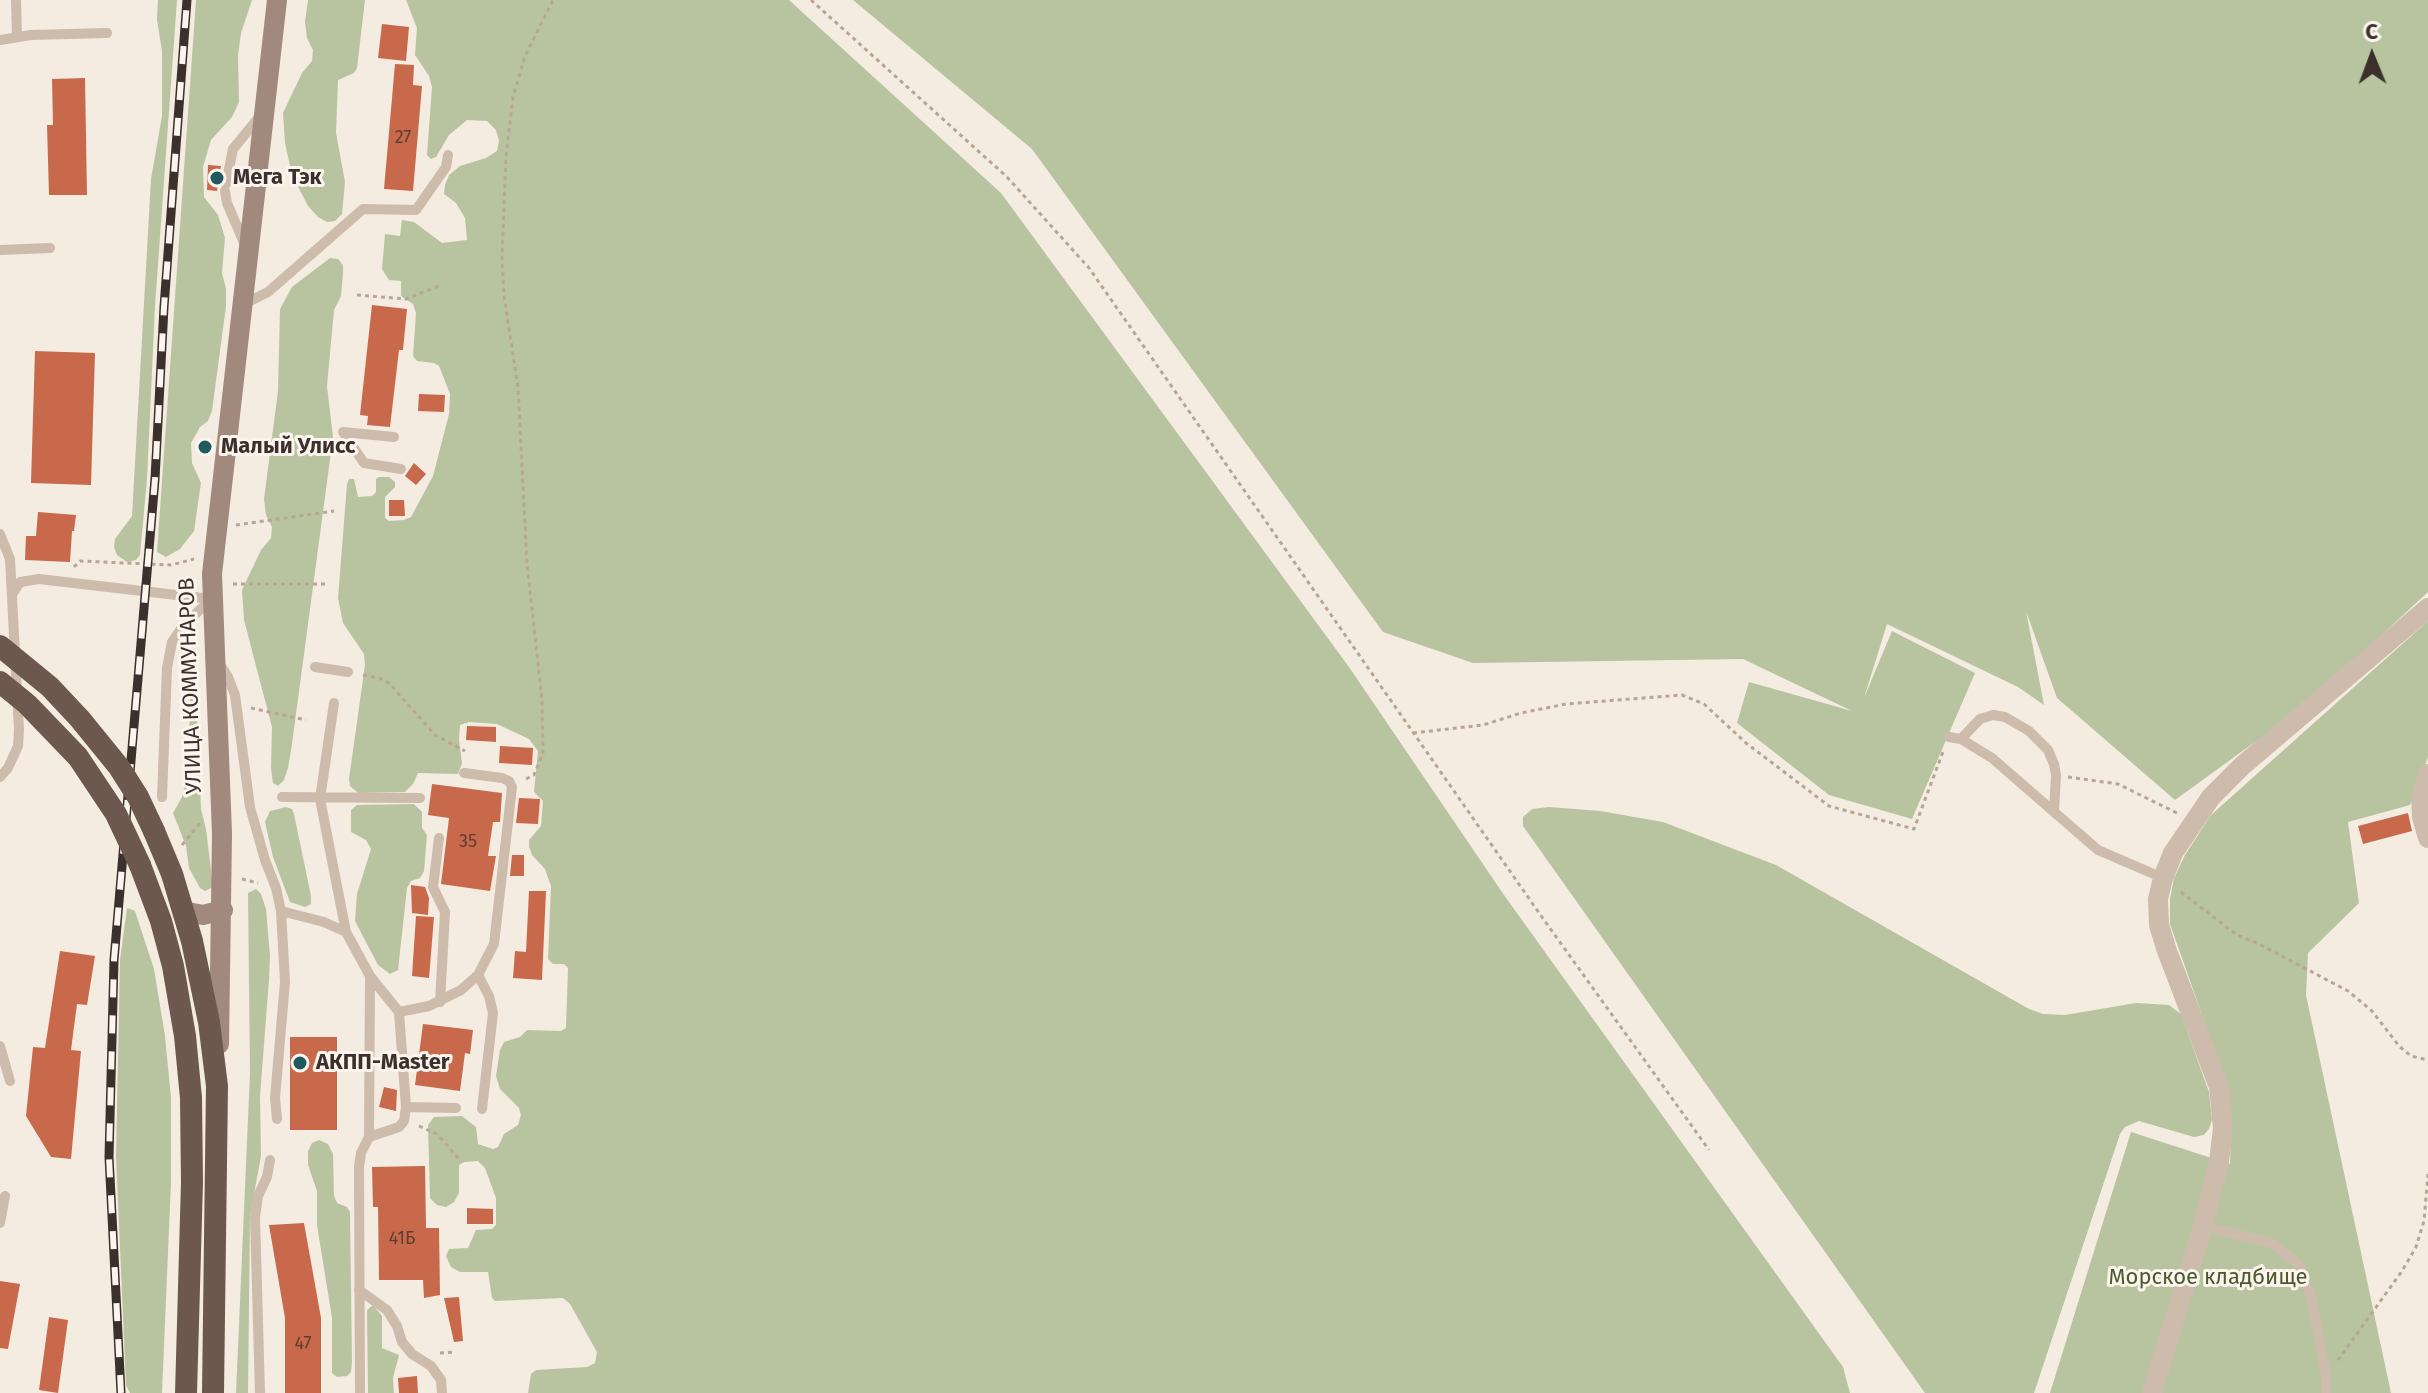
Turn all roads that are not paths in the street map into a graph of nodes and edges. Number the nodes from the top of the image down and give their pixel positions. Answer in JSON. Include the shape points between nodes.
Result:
{"nodes":[{"id":1,"x":16,"y":0,"type":"edge"},
{"id":2,"x":277,"y":0,"type":"edge"},
{"id":3,"x":107,"y":33,"type":"dead end"},
{"id":4,"x":17,"y":36,"type":"junction"},
{"id":5,"x":0,"y":40,"type":"edge"},
{"id":6,"x":264,"y":112,"type":"junction"},
{"id":7,"x":448,"y":155,"type":"dead end"},
{"id":8,"x":50,"y":248,"type":"dead end"},
{"id":9,"x":248,"y":249,"type":"junction"},
{"id":10,"x":0,"y":250,"type":"edge"},
{"id":11,"x":242,"y":305,"type":"junction"},
{"id":12,"x":394,"y":437,"type":"dead end"},
{"id":13,"x":401,"y":469,"type":"dead end"},
{"id":14,"x":0,"y":534,"type":"edge"},
{"id":15,"x":217,"y":591,"type":"junction"},
{"id":16,"x":13,"y":593,"type":"junction"},
{"id":17,"x":2428,"y":608,"type":"edge"},
{"id":18,"x":0,"y":646,"type":"edge"},
{"id":19,"x":214,"y":658,"type":"junction"},
{"id":20,"x":315,"y":667,"type":"dead end"},
{"id":21,"x":348,"y":672,"type":"road end"},
{"id":22,"x":0,"y":682,"type":"edge"},
{"id":23,"x":334,"y":703,"type":"dead end"},
{"id":24,"x":1949,"y":737,"type":"road end"},
{"id":25,"x":1961,"y":739,"type":"junction"},
{"id":26,"x":464,"y":773,"type":"dead end"},
{"id":27,"x":2428,"y":774,"type":"edge"},
{"id":28,"x":0,"y":777,"type":"edge"},
{"id":29,"x":162,"y":797,"type":"dead end"},
{"id":30,"x":282,"y":797,"type":"dead end"},
{"id":31,"x":420,"y":798,"type":"dead end"},
{"id":32,"x":320,"y":799,"type":"junction"},
{"id":33,"x":2054,"y":811,"type":"junction"},
{"id":34,"x":439,"y":838,"type":"dead end"},
{"id":35,"x":2428,"y":838,"type":"edge"},
{"id":36,"x":2163,"y":878,"type":"junction"},
{"id":37,"x":223,"y":910,"type":"junction"},
{"id":38,"x":183,"y":911,"type":"junction"},
{"id":39,"x":281,"y":911,"type":"junction"},
{"id":40,"x":346,"y":932,"type":"junction"},
{"id":41,"x":478,"y":975,"type":"junction"},
{"id":42,"x":370,"y":976,"type":"junction"},
{"id":43,"x":440,"y":1002,"type":"junction"},
{"id":44,"x":399,"y":1012,"type":"junction"},
{"id":45,"x":0,"y":1046,"type":"edge"},
{"id":46,"x":10,"y":1081,"type":"dead end"},
{"id":47,"x":217,"y":1086,"type":"junction"},
{"id":48,"x":406,"y":1107,"type":"junction"},
{"id":49,"x":456,"y":1108,"type":"dead end"},
{"id":50,"x":482,"y":1109,"type":"dead end"},
{"id":51,"x":277,"y":1119,"type":"dead end"},
{"id":52,"x":369,"y":1137,"type":"junction"},
{"id":53,"x":270,"y":1160,"type":"dead end"},
{"id":54,"x":5,"y":1196,"type":"dead end"},
{"id":55,"x":0,"y":1223,"type":"edge"},
{"id":56,"x":2203,"y":1226,"type":"junction"},
{"id":57,"x":359,"y":1290,"type":"junction"},
{"id":58,"x":186,"y":1393,"type":"edge"},
{"id":59,"x":213,"y":1393,"type":"edge"},
{"id":60,"x":260,"y":1393,"type":"edge"},
{"id":61,"x":360,"y":1393,"type":"edge"},
{"id":62,"x":442,"y":1393,"type":"edge"},
{"id":63,"x":2152,"y":1393,"type":"edge"},
{"id":64,"x":2326,"y":1393,"type":"edge"}],
"edges":[{"from":1,"to":4,"type":"lane"},
{"from":2,"to":6,"type":"main road","name":"УЛИЦА КОММУНАРОВ"},
{"from":3,"to":4,"type":"lane"},
{"from":4,"to":5,"type":"lane"},
{"from":6,"to":9,"type":"main road","name":"УЛИЦА КОММУНАРОВ"},
{"from":6,"to":9,"type":"lane","via":[[233,149],[226,187],[235,227]]},
{"from":7,"to":11,"type":"lane","via":[[446,167],[416,210],[363,209],[268,292]]},
{"from":8,"to":10,"type":"lane"},
{"from":9,"to":11,"type":"main road","name":"УЛИЦА КОММУНАРОВ"},
{"from":11,"to":15,"type":"main road","name":"УЛИЦА КОММУНАРОВ","via":[[220,497]]},
{"from":12,"to":13,"type":"lane","via":[[343,432],[364,463]]},
{"from":14,"to":16,"type":"lane","via":[[10,559]]},
{"from":15,"to":16,"type":"lane","via":[[39,579],[20,582]]},
{"from":15,"to":19,"type":"main road","name":"УЛИЦА КОММУНАРОВ"},
{"from":15,"to":29,"type":"lane","via":[[172,642]]},
{"from":16,"to":28,"type":"lane","via":[[18,746]]},
{"from":17,"to":36,"type":"street","via":[[2242,766],[2192,821]]},
{"from":18,"to":38,"type":"highway","bridge":true,"via":[[50,687],[119,767],[154,831]]},
{"from":19,"to":37,"type":"main road","name":"УЛИЦА КОММУНАРОВ"},
{"from":19,"to":39,"type":"lane","via":[[228,677],[237,705],[250,807]]},
{"from":20,"to":21,"type":"lane"},
{"from":22,"to":58,"type":"highway","bridge":true,"via":[[78,757],[116,814],[140,865],[173,966],[191,1098]]},
{"from":23,"to":32,"type":"lane"},
{"from":24,"to":25,"type":"lane"},
{"from":25,"to":33,"type":"lane"},
{"from":25,"to":33,"type":"lane","via":[[1980,719],[1993,715],[2029,731],[2048,750],[2056,775]]},
{"from":26,"to":41,"type":"lane","via":[[502,778],[512,787],[498,922],[494,944]]},
{"from":27,"to":35,"type":"street","via":[[2421,797]]},
{"from":30,"to":32,"type":"lane"},
{"from":31,"to":32,"type":"lane"},
{"from":32,"to":40,"type":"lane"},
{"from":33,"to":36,"type":"lane","via":[[2098,850]]},
{"from":34,"to":43,"type":"lane","via":[[433,887],[445,912]]},
{"from":36,"to":56,"type":"street","via":[[2159,925],[2219,1087],[2223,1128]]},
{"from":37,"to":38,"type":"main road","via":[[203,915]]},
{"from":37,"to":47,"type":"main road","name":"УЛИЦА КОММУНАРОВ"},
{"from":38,"to":47,"type":"highway","via":[[206,1007]]},
{"from":39,"to":40,"type":"lane"},
{"from":39,"to":51,"type":"lane","via":[[285,982]]},
{"from":40,"to":42,"type":"lane"},
{"from":41,"to":43,"type":"lane"},
{"from":41,"to":50,"type":"lane","via":[[493,1013]]},
{"from":42,"to":44,"type":"lane"},
{"from":42,"to":52,"type":"lane"},
{"from":43,"to":44,"type":"lane"},
{"from":44,"to":48,"type":"lane"},
{"from":45,"to":46,"type":"lane"},
{"from":47,"to":59,"type":"highway"},
{"from":48,"to":49,"type":"lane"},
{"from":48,"to":52,"type":"lane","via":[[404,1121],[393,1130]]},
{"from":52,"to":57,"type":"lane","via":[[359,1167]]},
{"from":53,"to":60,"type":"lane","via":[[255,1217]]},
{"from":54,"to":55,"type":"lane"},
{"from":56,"to":63,"type":"street"},
{"from":56,"to":64,"type":"lane","via":[[2272,1243],[2298,1264],[2311,1296]]},
{"from":57,"to":61,"type":"lane"},
{"from":57,"to":62,"type":"lane","via":[[387,1310],[402,1342],[441,1380]]}]}
